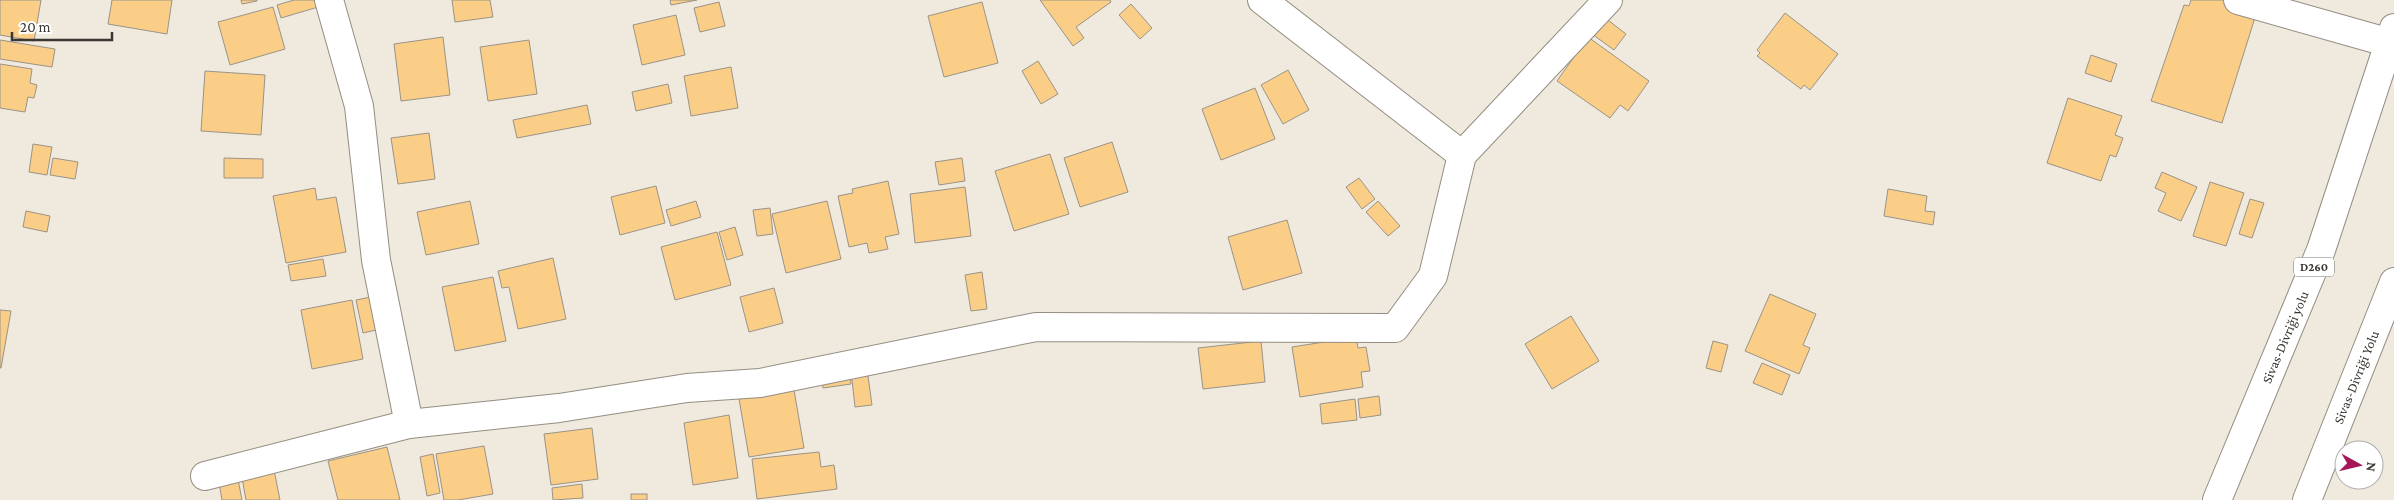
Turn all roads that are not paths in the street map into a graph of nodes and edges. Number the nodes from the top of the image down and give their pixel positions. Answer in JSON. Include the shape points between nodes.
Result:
{"nodes":[{"id":1,"x":329,"y":0,"type":"edge"},
{"id":2,"x":1262,"y":0,"type":"edge"},
{"id":3,"x":1608,"y":0,"type":"edge"},
{"id":4,"x":2238,"y":0,"type":"edge"},
{"id":5,"x":2392,"y":36,"type":"edge"},
{"id":6,"x":1462,"y":154,"type":"junction"},
{"id":7,"x":2394,"y":282,"type":"edge"},
{"id":8,"x":409,"y":424,"type":"junction"},
{"id":9,"x":205,"y":476,"type":"dead end"},
{"id":10,"x":2217,"y":500,"type":"edge"},
{"id":11,"x":2306,"y":500,"type":"edge"}],
"edges":[{"from":1,"to":8,"type":"street","via":[[359,106],[376,260]]},
{"from":2,"to":6,"type":"street"},
{"from":3,"to":6,"type":"street"},
{"from":4,"to":5,"type":"street"},
{"from":5,"to":10,"type":"street","name":"Sivas-Divriği yolu","number":"D260","via":[[2321,250]]},
{"from":6,"to":8,"type":"street","via":[[1433,276],[1395,328],[1036,327],[760,383],[687,388],[559,408]]},
{"from":7,"to":11,"type":"street","name":"Sivas-Divriği Yolu"},
{"from":8,"to":9,"type":"street"}]}
